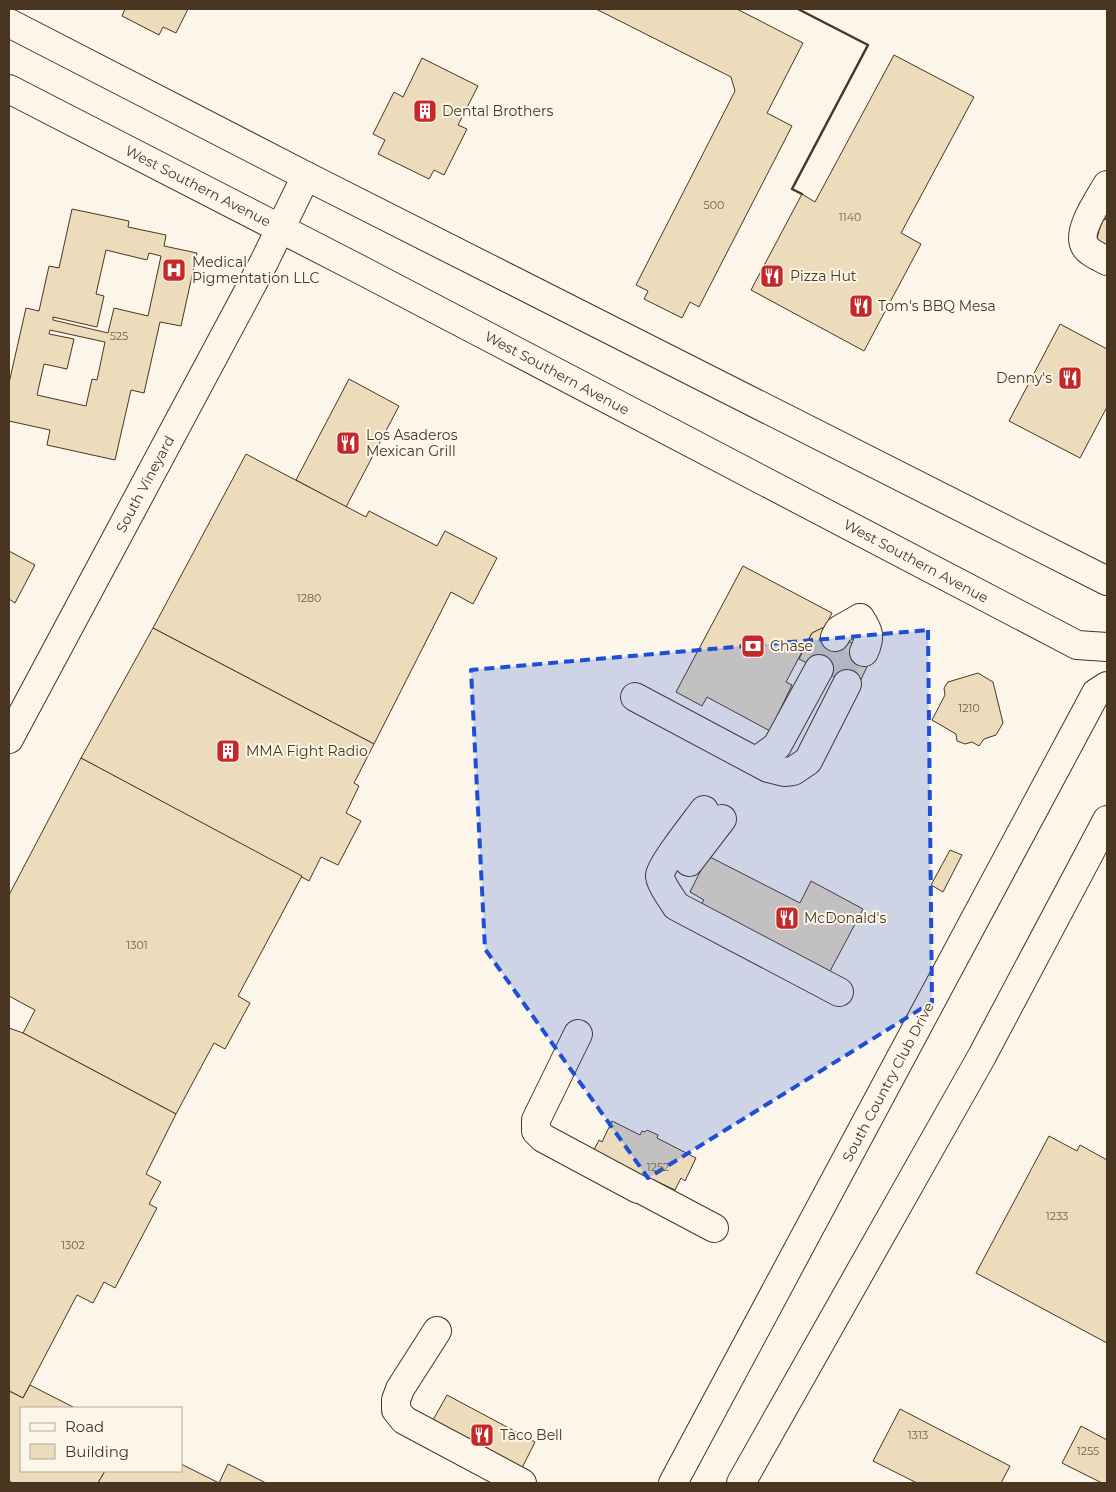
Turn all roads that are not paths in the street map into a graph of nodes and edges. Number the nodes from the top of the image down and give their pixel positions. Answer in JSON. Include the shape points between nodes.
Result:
{"nodes":[{"id":1,"x":9,"y":24,"type":"edge"},
{"id":2,"x":9,"y":89,"type":"edge"},
{"id":3,"x":306,"y":176,"type":"junction"},
{"id":4,"x":1107,"y":185,"type":"edge"},
{"id":5,"x":282,"y":229,"type":"junction"},
{"id":6,"x":1107,"y":261,"type":"edge"},
{"id":7,"x":1107,"y":581,"type":"edge"},
{"id":8,"x":860,"y":618,"type":"dead end"},
{"id":9,"x":851,"y":645,"type":"tunnel mouth"},
{"id":10,"x":1107,"y":647,"type":"edge"},
{"id":11,"x":834,"y":677,"type":"tunnel mouth"},
{"id":12,"x":1107,"y":686,"type":"edge"},
{"id":13,"x":635,"y":697,"type":"dead end"},
{"id":14,"x":9,"y":739,"type":"edge"},
{"id":15,"x":713,"y":814,"type":"dead end"},
{"id":16,"x":1107,"y":820,"type":"edge"},
{"id":17,"x":839,"y":992,"type":"dead end"},
{"id":18,"x":578,"y":1034,"type":"dead end"},
{"id":19,"x":714,"y":1228,"type":"dead end"},
{"id":20,"x":437,"y":1331,"type":"dead end"},
{"id":21,"x":522,"y":1483,"type":"edge"},
{"id":22,"x":673,"y":1483,"type":"edge"},
{"id":23,"x":741,"y":1483,"type":"edge"}],
"edges":[{"from":1,"to":3,"type":"main road"},
{"from":2,"to":5,"type":"main road","name":"West Southern Avenue"},
{"from":3,"to":5,"type":"main road","name":"South Vineyard"},
{"from":3,"to":7,"type":"main road"},
{"from":4,"to":6,"type":"main road","via":[[1082,235],[1086,248]]},
{"from":5,"to":10,"type":"main road","name":"West Southern Avenue","via":[[1077,645]]},
{"from":5,"to":14,"type":"main road","name":"South Vineyard"},
{"from":8,"to":9,"type":"main road","via":[[868,630],[868,643]]},
{"from":11,"to":13,"type":"main road","via":[[776,746],[762,757],[761,764]]},
{"from":12,"to":22,"type":"main road","name":"South Country Club Drive","via":[[1096,693]]},
{"from":15,"to":17,"type":"main road","via":[[665,862],[660,875],[676,906]]},
{"from":16,"to":23,"type":"main road","via":[[982,1056]]},
{"from":18,"to":19,"type":"main road","via":[[536,1120],[536,1131],[543,1138]]},
{"from":20,"to":21,"type":"main road","via":[[400,1389],[396,1410],[404,1420]]}]}
